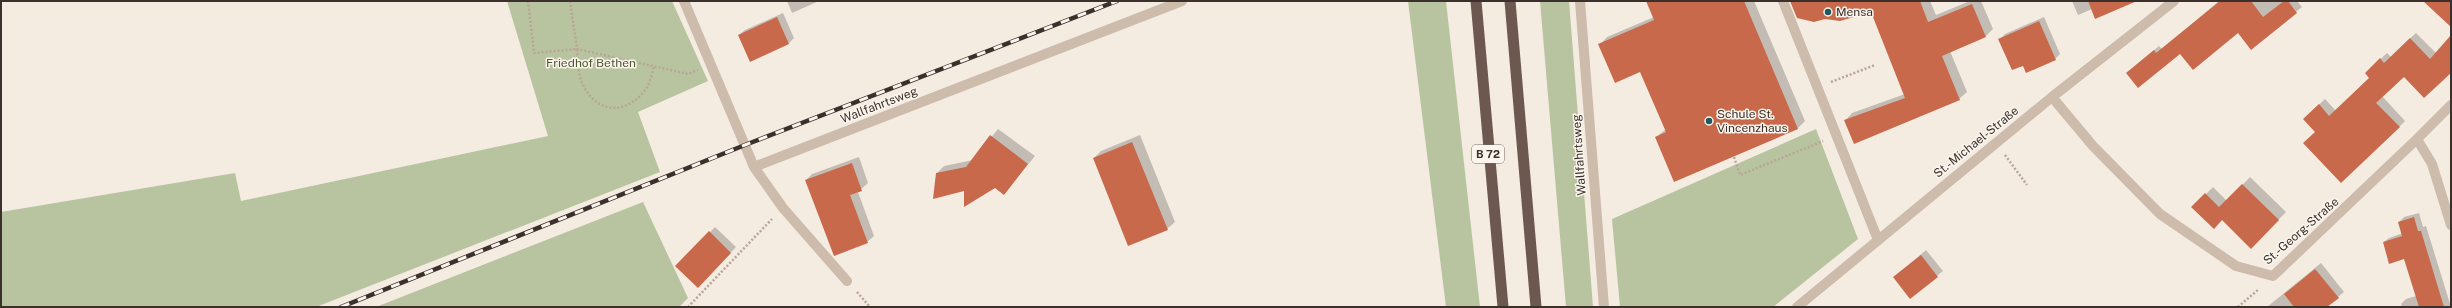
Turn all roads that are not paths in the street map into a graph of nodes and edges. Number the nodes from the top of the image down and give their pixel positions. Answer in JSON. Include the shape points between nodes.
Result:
{"nodes":[{"id":1,"x":684,"y":1,"type":"edge"},
{"id":2,"x":1182,"y":1,"type":"edge"},
{"id":3,"x":1476,"y":1,"type":"edge"},
{"id":4,"x":1510,"y":1,"type":"edge"},
{"id":5,"x":1580,"y":1,"type":"edge"},
{"id":6,"x":1783,"y":1,"type":"edge"},
{"id":7,"x":2174,"y":1,"type":"edge"},
{"id":8,"x":2052,"y":97,"type":"junction"},
{"id":9,"x":2451,"y":105,"type":"edge"},
{"id":10,"x":2417,"y":140,"type":"junction"},
{"id":11,"x":754,"y":168,"type":"junction"},
{"id":12,"x":2451,"y":225,"type":"edge"},
{"id":13,"x":1878,"y":240,"type":"junction"},
{"id":14,"x":847,"y":281,"type":"road end"},
{"id":15,"x":1503,"y":307,"type":"edge"},
{"id":16,"x":1536,"y":307,"type":"edge"},
{"id":17,"x":1604,"y":307,"type":"edge"},
{"id":18,"x":1797,"y":307,"type":"edge"}],
"edges":[{"from":1,"to":11,"type":"street"},
{"from":2,"to":11,"type":"street","name":"Wallfahrtsweg"},
{"from":3,"to":15,"type":"highway","number":"B 72"},
{"from":4,"to":16,"type":"highway","number":"B 72"},
{"from":5,"to":17,"type":"street","name":"Wallfahrtsweg"},
{"from":6,"to":13,"type":"street"},
{"from":7,"to":8,"type":"street","name":"St.-Michael-Straße"},
{"from":8,"to":10,"type":"street","name":"St.-Georg-Straße","via":[[2094,146],[2160,214],[2236,266],[2273,276]]},
{"from":8,"to":13,"type":"street","name":"St.-Michael-Straße"},
{"from":9,"to":10,"type":"street","name":"St.-Georg-Straße"},
{"from":10,"to":12,"type":"street","via":[[2432,164]]},
{"from":11,"to":14,"type":"street","via":[[783,208]]},
{"from":13,"to":18,"type":"street","name":"St.-Michael-Straße"}]}
